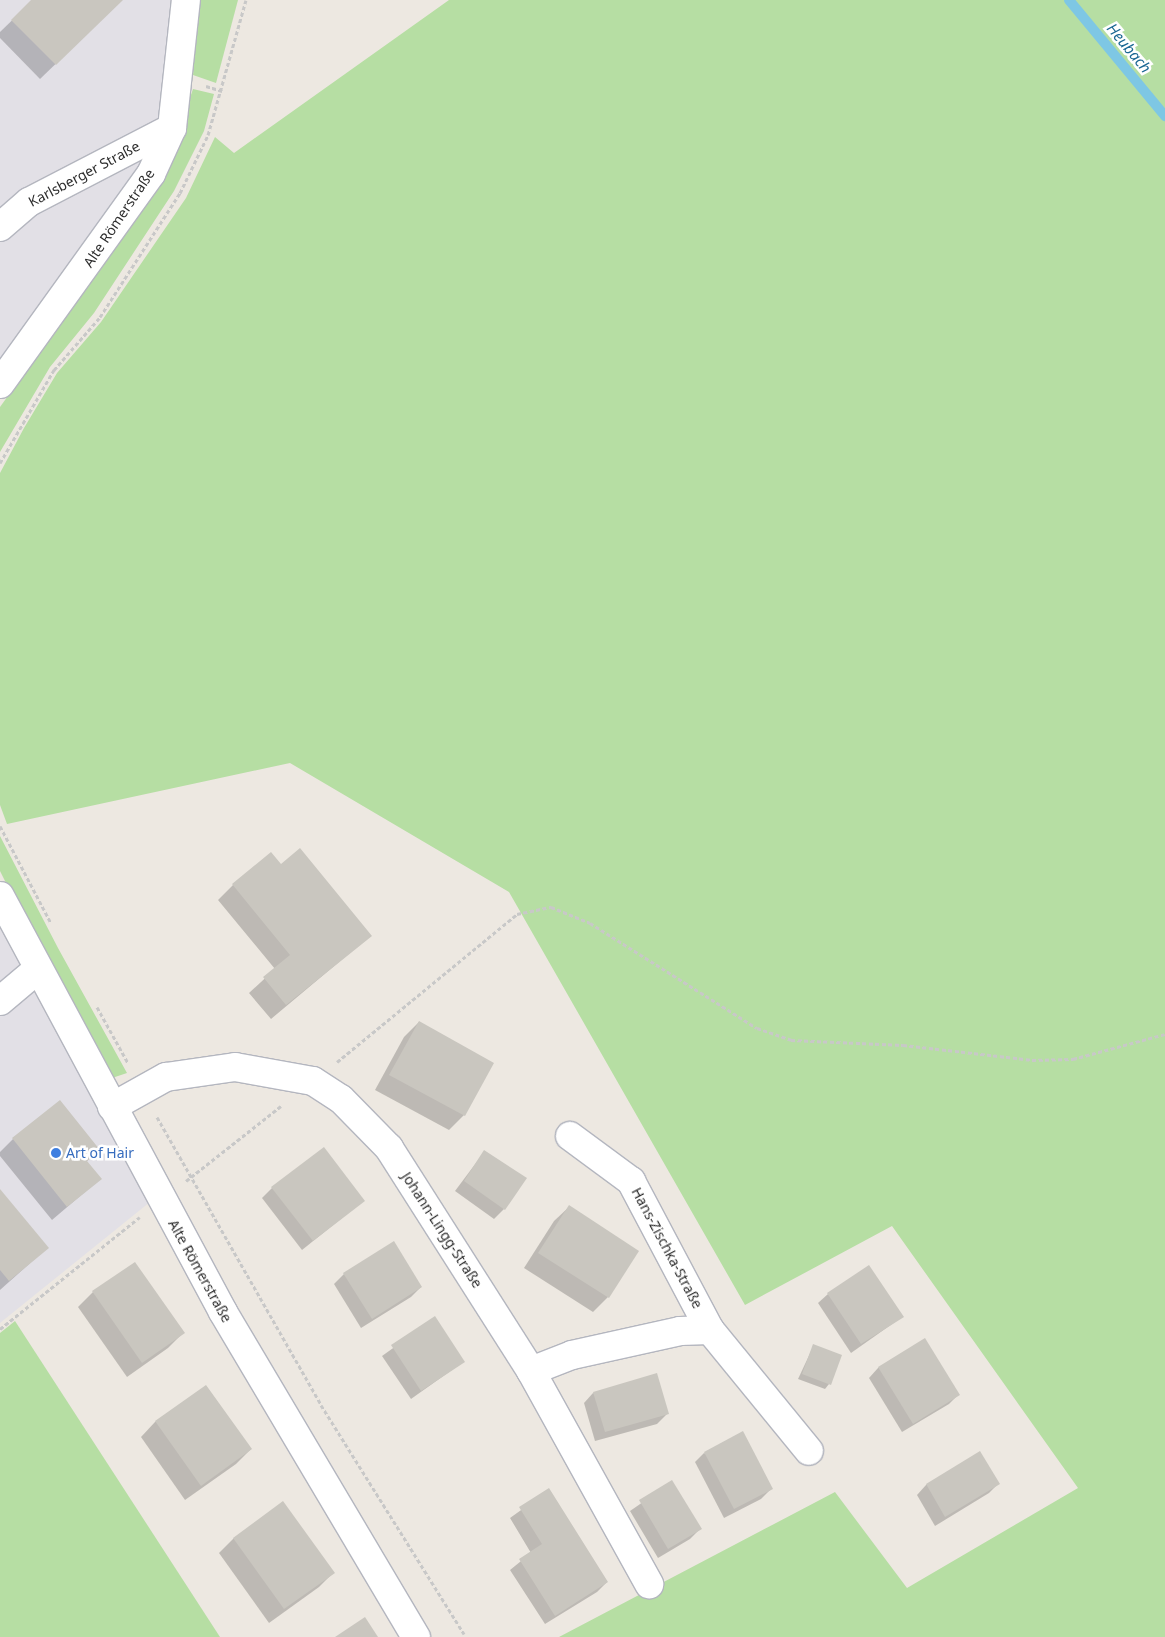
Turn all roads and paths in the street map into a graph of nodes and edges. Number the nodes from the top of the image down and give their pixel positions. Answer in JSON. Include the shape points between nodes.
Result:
{"nodes":[{"id":1,"x":186,"y":0,"type":"edge"},
{"id":2,"x":246,"y":0,"type":"edge"},
{"id":3,"x":172,"y":128,"type":"junction"},
{"id":4,"x":0,"y":227,"type":"edge"},
{"id":5,"x":0,"y":384,"type":"edge"},
{"id":6,"x":0,"y":463,"type":"edge"},
{"id":7,"x":0,"y":826,"type":"edge"},
{"id":8,"x":0,"y":896,"type":"edge"},
{"id":9,"x":53,"y":925,"type":"dead end"},
{"id":10,"x":38,"y":969,"type":"junction"},
{"id":11,"x":92,"y":999,"type":"dead end"},
{"id":12,"x":0,"y":1001,"type":"edge"},
{"id":13,"x":1165,"y":1034,"type":"edge"},
{"id":14,"x":313,"y":1081,"type":"junction"},
{"id":15,"x":142,"y":1090,"type":"junction"},
{"id":16,"x":112,"y":1107,"type":"junction"},
{"id":17,"x":570,"y":1136,"type":"dead end"},
{"id":18,"x":191,"y":1177,"type":"junction"},
{"id":19,"x":161,"y":1200,"type":"junction"},
{"id":20,"x":0,"y":1329,"type":"edge"},
{"id":21,"x":710,"y":1330,"type":"junction"},
{"id":22,"x":531,"y":1371,"type":"junction"},
{"id":23,"x":809,"y":1451,"type":"dead end"},
{"id":24,"x":649,"y":1584,"type":"dead end"},
{"id":25,"x":464,"y":1634,"type":"dead end"},
{"id":26,"x":416,"y":1637,"type":"edge"}],
"edges":[{"from":1,"to":3,"type":"street","name":"Alte Römerstraße"},
{"from":2,"to":6,"type":"path","via":[[208,135],[180,193],[100,317],[54,370]]},
{"from":3,"to":4,"type":"street","name":"Karlsberger Straße","via":[[29,202]]},
{"from":3,"to":5,"type":"street","name":"Alte Römerstraße","via":[[146,182]]},
{"from":7,"to":9,"type":"path"},
{"from":8,"to":10,"type":"street","name":"Alte Römerstraße"},
{"from":10,"to":12,"type":"street"},
{"from":10,"to":16,"type":"street","name":"Alte Römerstraße"},
{"from":11,"to":15,"type":"path"},
{"from":13,"to":14,"type":"path","via":[[1072,1059],[1032,1060],[903,1044],[791,1040],[757,1028],[590,923],[551,907],[517,914]]},
{"from":14,"to":15,"type":"street","name":"Johann-Lingg-Straße","via":[[235,1067],[166,1077]]},
{"from":14,"to":18,"type":"path"},
{"from":14,"to":22,"type":"street","name":"Johann-Lingg-Straße","via":[[341,1099],[389,1148]]},
{"from":15,"to":16,"type":"street","name":"Johann-Lingg-Straße"},
{"from":15,"to":18,"type":"path"},
{"from":16,"to":19,"type":"street","name":"Alte Römerstraße"},
{"from":17,"to":21,"type":"street","name":"Hans-Zischka-Straße","via":[[631,1180]]},
{"from":18,"to":19,"type":"path"},
{"from":18,"to":25,"type":"path","via":[[321,1405]]},
{"from":19,"to":20,"type":"path"},
{"from":19,"to":26,"type":"street","name":"Alte Römerstraße","via":[[227,1321]]},
{"from":21,"to":22,"type":"street","via":[[680,1331],[572,1355]]},
{"from":21,"to":23,"type":"street","name":"Hans-Zischka-Straße"},
{"from":22,"to":24,"type":"street","name":"Johann-Lingg-Straße"}]}
